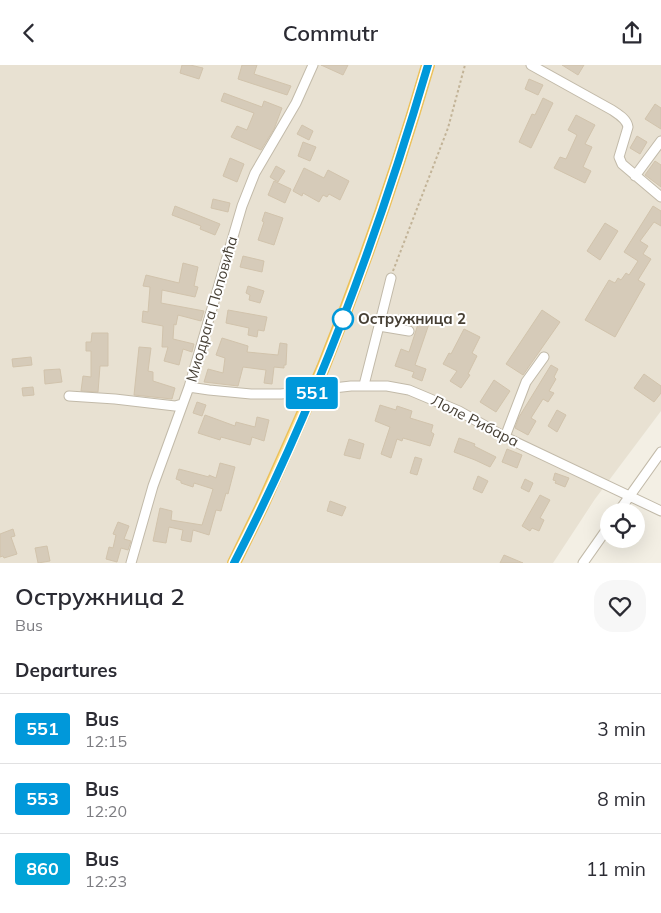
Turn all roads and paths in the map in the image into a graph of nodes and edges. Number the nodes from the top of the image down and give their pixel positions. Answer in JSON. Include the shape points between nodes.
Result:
{"nodes":[{"id":1,"x":313,"y":65,"type":"edge"},
{"id":2,"x":428,"y":65,"type":"edge"},
{"id":3,"x":465,"y":65,"type":"edge"},
{"id":4,"x":531,"y":65,"type":"edge"},
{"id":5,"x":661,"y":141,"type":"edge"},
{"id":6,"x":635,"y":176,"type":"junction"},
{"id":7,"x":661,"y":197,"type":"edge"},
{"id":8,"x":391,"y":278,"type":"joint"},
{"id":9,"x":379,"y":326,"type":"junction"},
{"id":10,"x":409,"y":331,"type":"dead end"},
{"id":11,"x":544,"y":357,"type":"dead end"},
{"id":12,"x":364,"y":385,"type":"junction"},
{"id":13,"x":189,"y":387,"type":"junction"},
{"id":14,"x":69,"y":396,"type":"dead end"},
{"id":15,"x":182,"y":404,"type":"junction"},
{"id":16,"x":505,"y":437,"type":"junction"},
{"id":17,"x":661,"y":452,"type":"edge"},
{"id":18,"x":630,"y":496,"type":"junction"},
{"id":19,"x":625,"y":503,"type":"edge"},
{"id":20,"x":661,"y":511,"type":"edge"},
{"id":21,"x":600,"y":539,"type":"edge"},
{"id":22,"x":131,"y":563,"type":"edge"},
{"id":23,"x":234,"y":563,"type":"edge"},
{"id":24,"x":584,"y":563,"type":"edge"}],
"edges":[{"from":1,"to":13,"type":"street","name":"Миодрага Поповића","via":[[296,103],[250,183]]},
{"from":2,"to":23,"type":"main road","bridge":true,"via":[[379,221],[350,299],[306,407]]},
{"from":3,"to":8,"type":"path","via":[[448,128]]},
{"from":4,"to":6,"type":"street","via":[[612,110],[628,123],[619,160]]},
{"from":5,"to":6,"type":"street"},
{"from":6,"to":7,"type":"street"},
{"from":8,"to":9,"type":"street"},
{"from":9,"to":10,"type":"street"},
{"from":9,"to":12,"type":"street"},
{"from":11,"to":16,"type":"street","via":[[526,382]]},
{"from":12,"to":13,"type":"street","name":"Лоле Рибара","via":[[281,394]]},
{"from":12,"to":16,"type":"street","name":"Лоле Рибара","via":[[409,389],[459,411]]},
{"from":13,"to":15,"type":"street","name":"Миодрага Поповића"},
{"from":14,"to":15,"type":"street","via":[[174,406]]},
{"from":15,"to":22,"type":"street","name":"Миодрага Поповића","via":[[153,486]]},
{"from":16,"to":18,"type":"street","name":"Лоле Рибара"},
{"from":17,"to":18,"type":"street"},
{"from":18,"to":19,"type":"street"},
{"from":18,"to":20,"type":"street","name":"Лоле Рибара"},
{"from":21,"to":24,"type":"street"}]}
